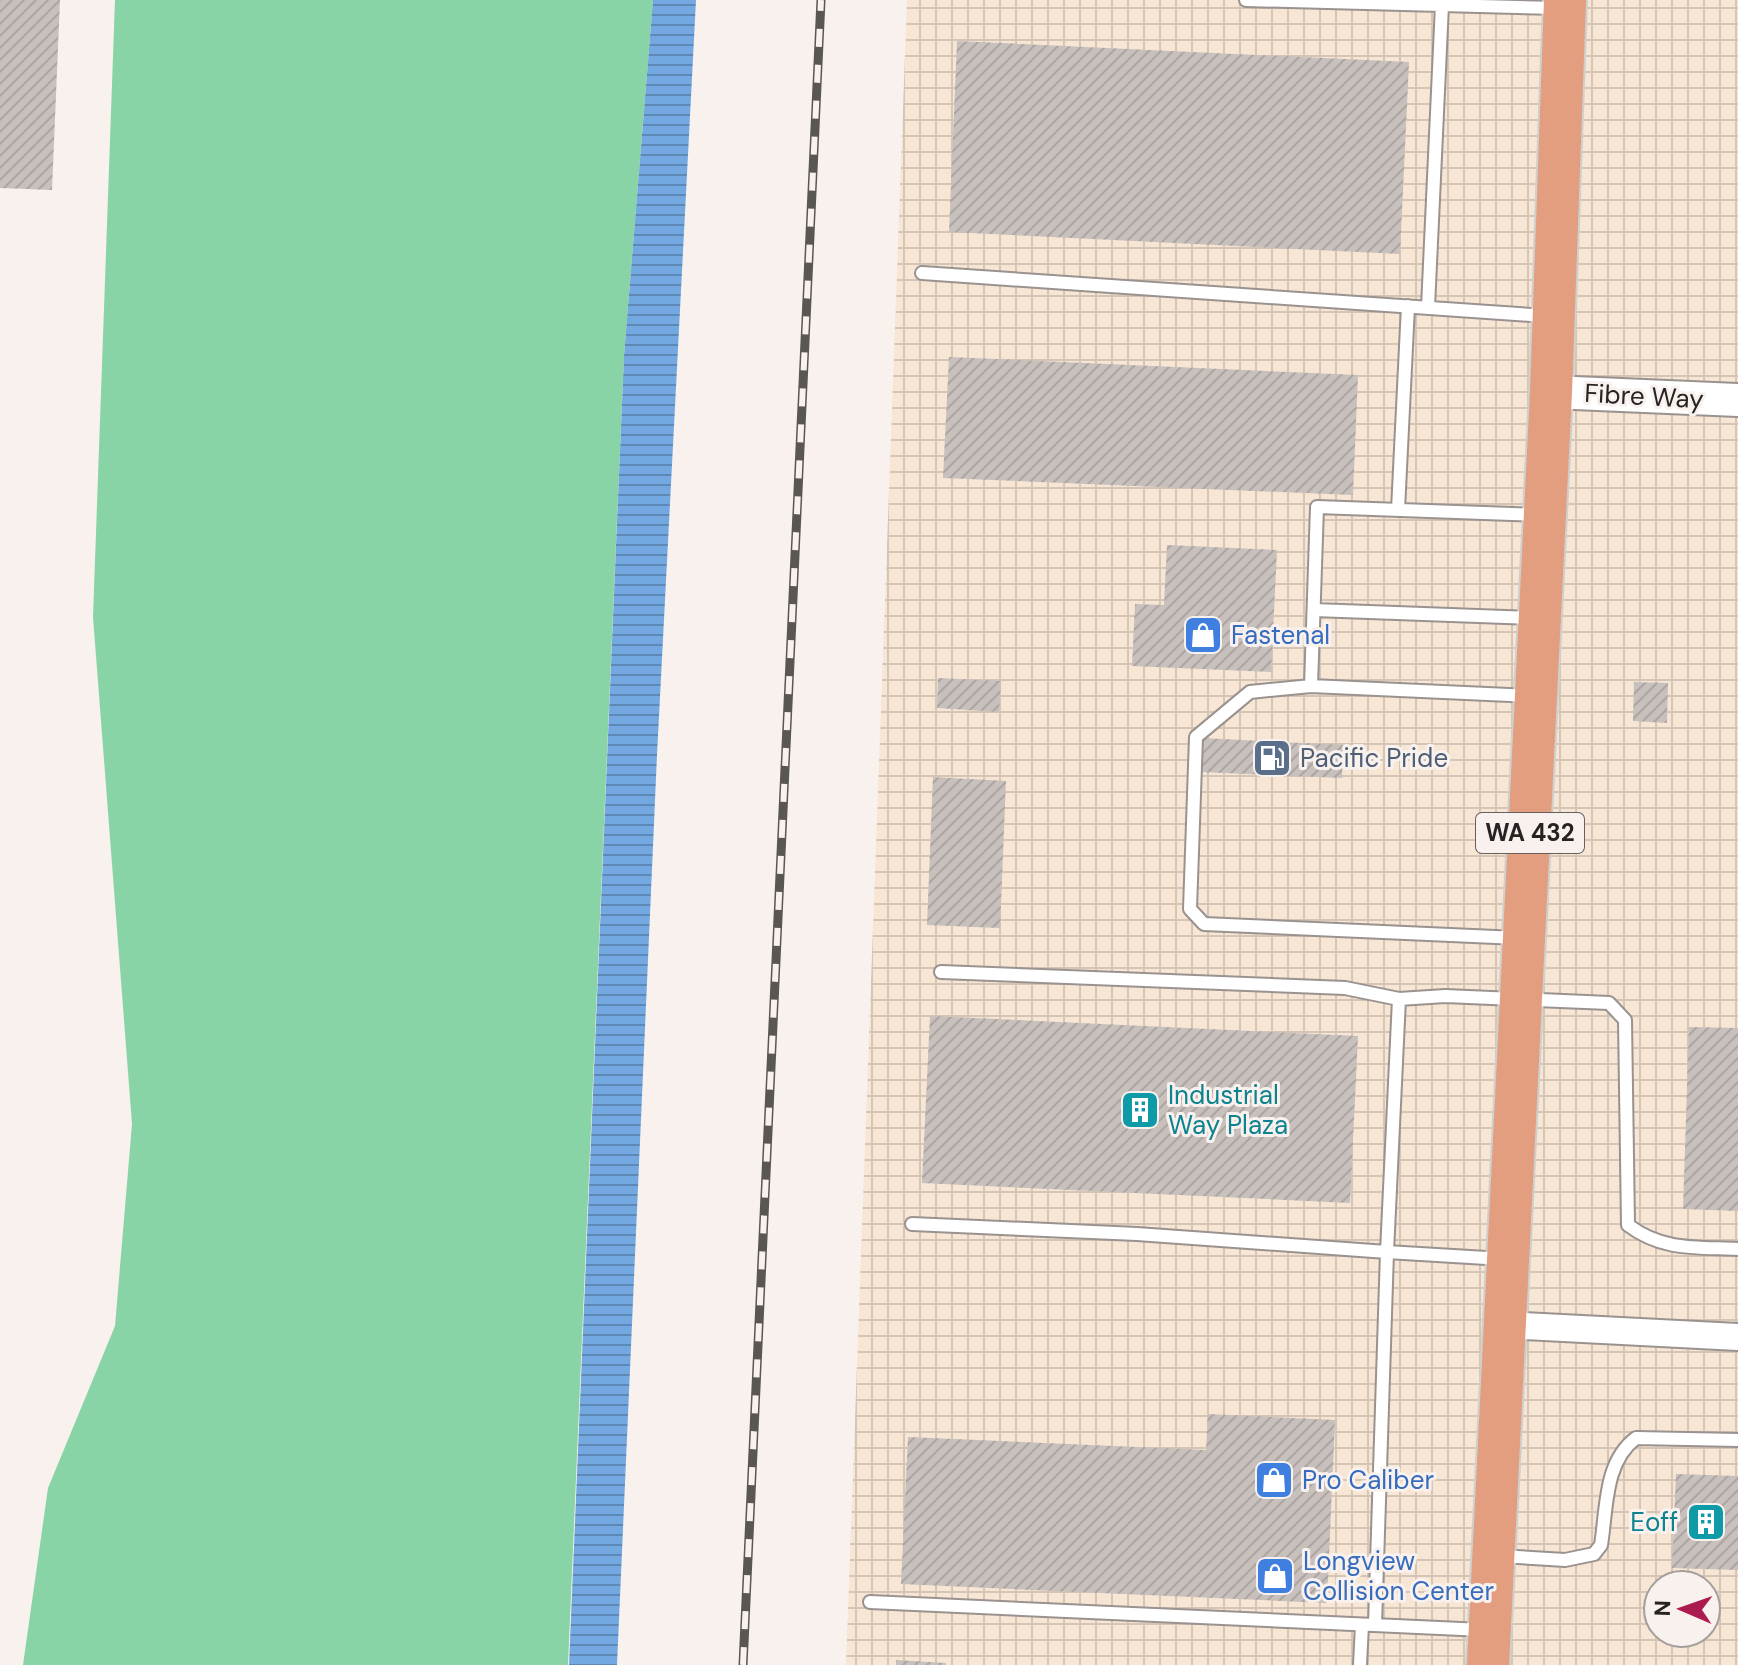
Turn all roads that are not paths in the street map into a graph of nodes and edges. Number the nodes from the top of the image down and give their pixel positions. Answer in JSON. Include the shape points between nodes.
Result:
{"nodes":[{"id":1,"x":1246,"y":0,"type":"edge"},
{"id":2,"x":1427,"y":2,"type":"edge"},
{"id":3,"x":1565,"y":4,"type":"edge"},
{"id":4,"x":1442,"y":5,"type":"junction"},
{"id":5,"x":922,"y":273,"type":"dead end"},
{"id":6,"x":1408,"y":306,"type":"junction"},
{"id":7,"x":1428,"y":307,"type":"junction"},
{"id":8,"x":1553,"y":316,"type":"junction"},
{"id":9,"x":1551,"y":392,"type":"junction"},
{"id":10,"x":1738,"y":400,"type":"edge"},
{"id":11,"x":1398,"y":510,"type":"junction"},
{"id":12,"x":1545,"y":516,"type":"junction"},
{"id":13,"x":1314,"y":610,"type":"junction"},
{"id":14,"x":1540,"y":619,"type":"junction"},
{"id":15,"x":1311,"y":686,"type":"junction"},
{"id":16,"x":1536,"y":696,"type":"junction"},
{"id":17,"x":1525,"y":939,"type":"junction"},
{"id":18,"x":941,"y":972,"type":"dead end"},
{"id":19,"x":1399,"y":999,"type":"junction"},
{"id":20,"x":1522,"y":1000,"type":"junction"},
{"id":21,"x":912,"y":1224,"type":"dead end"},
{"id":22,"x":1738,"y":1249,"type":"edge"},
{"id":23,"x":1387,"y":1252,"type":"junction"},
{"id":24,"x":1510,"y":1260,"type":"junction"},
{"id":25,"x":1506,"y":1325,"type":"junction"},
{"id":26,"x":1738,"y":1337,"type":"edge"},
{"id":27,"x":1738,"y":1440,"type":"edge"},
{"id":28,"x":1495,"y":1556,"type":"junction"},
{"id":29,"x":870,"y":1602,"type":"dead end"},
{"id":30,"x":1369,"y":1625,"type":"junction"},
{"id":31,"x":1489,"y":1648,"type":"edge"},
{"id":32,"x":1360,"y":1665,"type":"edge"}],
"edges":[{"from":1,"to":2,"type":"lane"},
{"from":2,"to":4,"type":"lane"},
{"from":3,"to":4,"type":"lane"},
{"from":3,"to":8,"type":"highway","number":"WA 432"},
{"from":4,"to":7,"type":"lane"},
{"from":5,"to":6,"type":"lane"},
{"from":6,"to":7,"type":"lane"},
{"from":6,"to":11,"type":"lane"},
{"from":7,"to":8,"type":"lane"},
{"from":8,"to":9,"type":"highway","number":"WA 432"},
{"from":9,"to":10,"type":"street","name":"Fibre Way"},
{"from":9,"to":12,"type":"highway","number":"WA 432"},
{"from":11,"to":12,"type":"lane"},
{"from":11,"to":13,"type":"lane","via":[[1317,507]]},
{"from":12,"to":14,"type":"highway","number":"WA 432"},
{"from":13,"to":14,"type":"lane"},
{"from":13,"to":15,"type":"lane"},
{"from":14,"to":16,"type":"highway","number":"WA 432"},
{"from":15,"to":16,"type":"lane"},
{"from":15,"to":17,"type":"lane","via":[[1250,692],[1196,737],[1190,909],[1204,924]]},
{"from":16,"to":17,"type":"highway","number":"WA 432"},
{"from":17,"to":20,"type":"highway","number":"WA 432"},
{"from":18,"to":19,"type":"lane","via":[[1345,988]]},
{"from":19,"to":20,"type":"lane"},
{"from":19,"to":23,"type":"lane"},
{"from":20,"to":22,"type":"lane","via":[[1609,1003],[1625,1020],[1628,1225],[1647,1240],[1667,1245]]},
{"from":20,"to":24,"type":"highway","number":"WA 432"},
{"from":21,"to":23,"type":"lane"},
{"from":23,"to":24,"type":"lane"},
{"from":23,"to":30,"type":"lane"},
{"from":24,"to":25,"type":"highway","number":"WA 432"},
{"from":25,"to":26,"type":"street"},
{"from":25,"to":28,"type":"highway","number":"WA 432"},
{"from":27,"to":28,"type":"lane","via":[[1636,1438],[1613,1467],[1601,1545],[1594,1554],[1565,1560]]},
{"from":28,"to":31,"type":"highway","number":"WA 432"},
{"from":29,"to":30,"type":"lane"},
{"from":30,"to":31,"type":"lane"},
{"from":30,"to":32,"type":"lane"}]}
